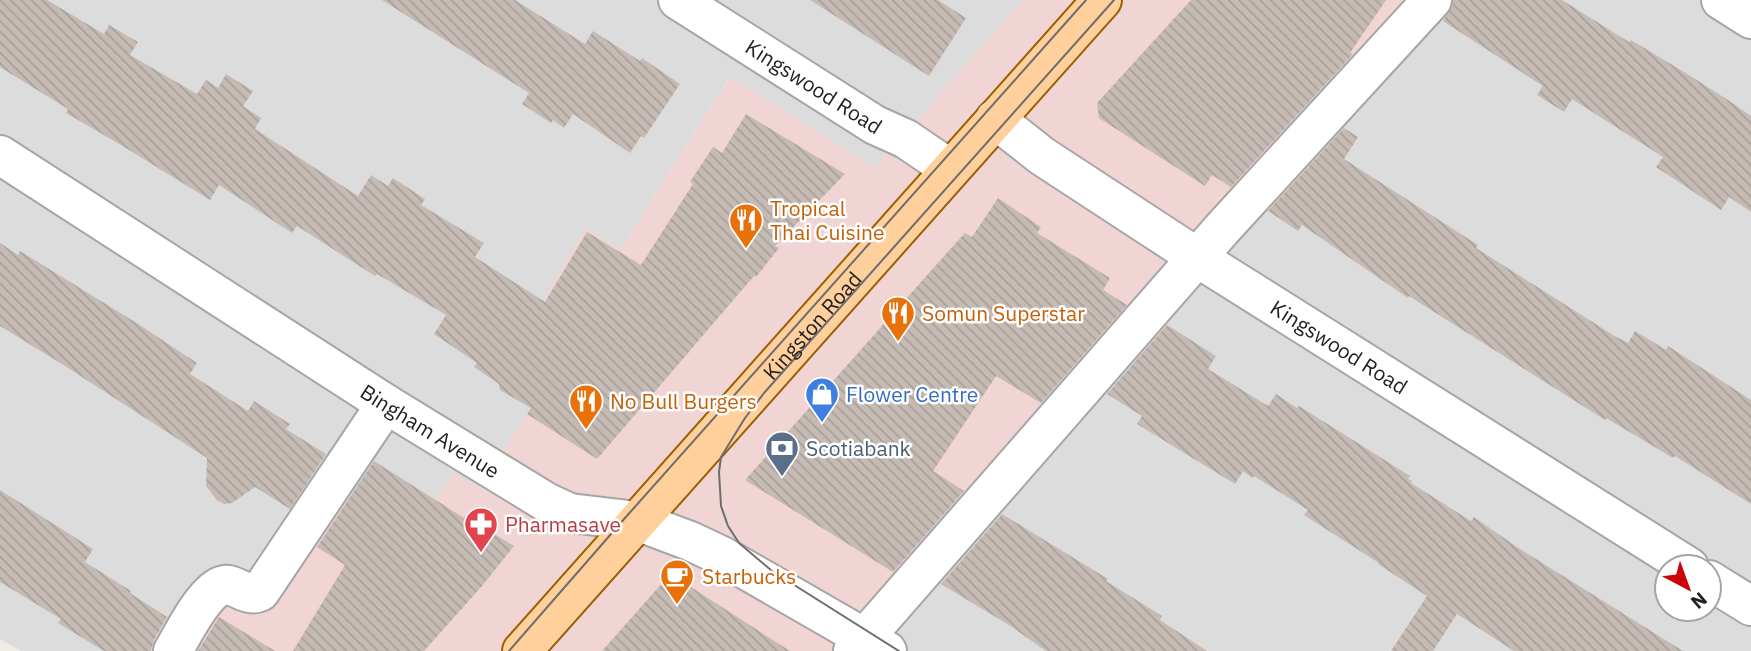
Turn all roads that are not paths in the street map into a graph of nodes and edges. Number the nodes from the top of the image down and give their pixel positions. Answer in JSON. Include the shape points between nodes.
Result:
{"nodes":[{"id":1,"x":678,"y":0,"type":"edge"},
{"id":2,"x":1102,"y":0,"type":"edge"},
{"id":3,"x":1432,"y":0,"type":"edge"},
{"id":4,"x":1721,"y":0,"type":"edge"},
{"id":5,"x":1751,"y":19,"type":"edge"},
{"id":6,"x":995,"y":119,"type":"junction"},
{"id":7,"x":0,"y":155,"type":"edge"},
{"id":8,"x":950,"y":169,"type":"junction"},
{"id":9,"x":1198,"y":258,"type":"junction"},
{"id":10,"x":386,"y":404,"type":"junction"},
{"id":11,"x":637,"y":521,"type":"junction"},
{"id":12,"x":1667,"y":553,"type":"edge"},
{"id":13,"x":1723,"y":589,"type":"edge"},
{"id":14,"x":1751,"y":606,"type":"edge"},
{"id":15,"x":868,"y":646,"type":"edge"},
{"id":16,"x":173,"y":651,"type":"edge"},
{"id":17,"x":522,"y":651,"type":"edge"}],
"edges":[{"from":1,"to":8,"type":"street","name":"Kingswood Road"},
{"from":2,"to":6,"type":"main road","name":"Kingston Road"},
{"from":3,"to":9,"type":"street"},
{"from":4,"to":5,"type":"street"},
{"from":6,"to":8,"type":"main road","name":"Kingston Road"},
{"from":6,"to":9,"type":"street","name":"Kingswood Road","via":[[1042,156]]},
{"from":7,"to":10,"type":"street","name":"Bingham Avenue"},
{"from":8,"to":11,"type":"main road","name":"Kingston Road"},
{"from":9,"to":12,"type":"street","name":"Kingswood Road"},
{"from":9,"to":15,"type":"street"},
{"from":10,"to":11,"type":"street","name":"Bingham Avenue","via":[[546,502],[570,513]]},
{"from":10,"to":16,"type":"street","via":[[260,592],[216,586]]},
{"from":11,"to":15,"type":"street","name":"Bingham Avenue","via":[[722,556]]},
{"from":11,"to":17,"type":"main road","name":"Kingston Road"},
{"from":13,"to":14,"type":"street"}]}
